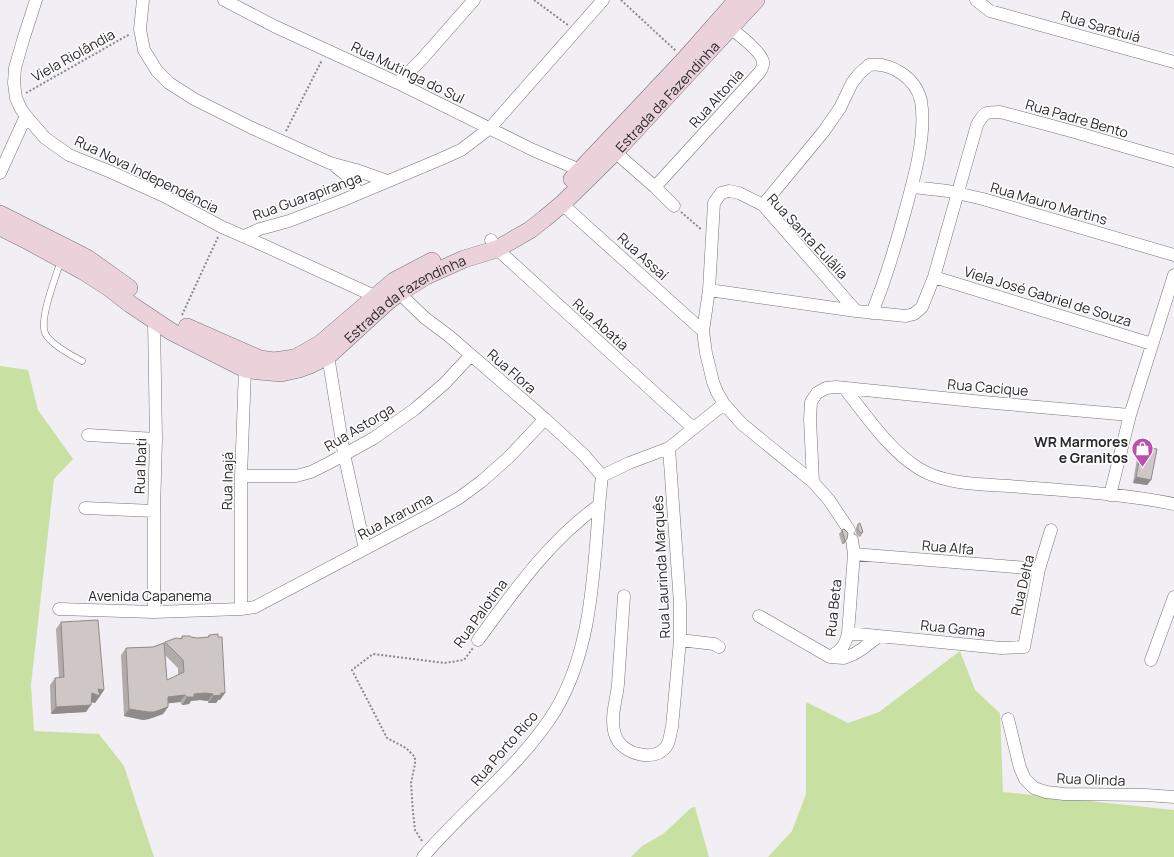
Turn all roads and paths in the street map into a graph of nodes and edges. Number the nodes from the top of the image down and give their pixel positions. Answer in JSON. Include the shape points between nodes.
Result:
{"nodes":[{"id":1,"x":36,"y":0,"type":"edge"},
{"id":2,"x":143,"y":0,"type":"edge"},
{"id":3,"x":224,"y":0,"type":"edge"},
{"id":4,"x":474,"y":0,"type":"edge"},
{"id":5,"x":534,"y":0,"type":"edge"},
{"id":6,"x":603,"y":0,"type":"edge"},
{"id":7,"x":621,"y":0,"type":"edge"},
{"id":8,"x":737,"y":0,"type":"edge"},
{"id":9,"x":756,"y":0,"type":"edge"},
{"id":10,"x":976,"y":0,"type":"edge"},
{"id":11,"x":242,"y":4,"type":"edge"},
{"id":12,"x":730,"y":28,"type":"junction"},
{"id":13,"x":140,"y":29,"type":"junction"},
{"id":14,"x":575,"y":31,"type":"junction"},
{"id":15,"x":327,"y":50,"type":"junction"},
{"id":16,"x":684,"y":59,"type":"junction"},
{"id":17,"x":1174,"y":62,"type":"edge"},
{"id":18,"x":398,"y":83,"type":"junction"},
{"id":19,"x":16,"y":98,"type":"junction"},
{"id":20,"x":26,"y":116,"type":"junction"},
{"id":21,"x":490,"y":128,"type":"junction"},
{"id":22,"x":282,"y":141,"type":"junction"},
{"id":23,"x":615,"y":152,"type":"junction"},
{"id":24,"x":1174,"y":161,"type":"edge"},
{"id":25,"x":330,"y":162,"type":"junction"},
{"id":26,"x":580,"y":170,"type":"junction"},
{"id":27,"x":0,"y":173,"type":"edge"},
{"id":28,"x":383,"y":183,"type":"junction"},
{"id":29,"x":655,"y":187,"type":"junction"},
{"id":30,"x":913,"y":187,"type":"junction"},
{"id":31,"x":958,"y":192,"type":"junction"},
{"id":32,"x":357,"y":194,"type":"junction"},
{"id":33,"x":562,"y":204,"type":"junction"},
{"id":34,"x":763,"y":205,"type":"junction"},
{"id":35,"x":674,"y":206,"type":"joint"},
{"id":36,"x":0,"y":214,"type":"edge"},
{"id":37,"x":0,"y":227,"type":"edge"},
{"id":38,"x":222,"y":227,"type":"junction"},
{"id":39,"x":270,"y":227,"type":"junction"},
{"id":40,"x":244,"y":236,"type":"junction"},
{"id":41,"x":712,"y":239,"type":"junction"},
{"id":42,"x":494,"y":244,"type":"junction"},
{"id":43,"x":263,"y":245,"type":"junction"},
{"id":44,"x":1174,"y":255,"type":"edge"},
{"id":45,"x":61,"y":259,"type":"junction"},
{"id":46,"x":1174,"y":275,"type":"edge"},
{"id":47,"x":934,"y":277,"type":"junction"},
{"id":48,"x":709,"y":290,"type":"junction"},
{"id":49,"x":387,"y":297,"type":"junction"},
{"id":50,"x":856,"y":312,"type":"junction"},
{"id":51,"x":872,"y":313,"type":"junction"},
{"id":52,"x":154,"y":321,"type":"junction"},
{"id":53,"x":178,"y":324,"type":"junction"},
{"id":54,"x":703,"y":331,"type":"junction"},
{"id":55,"x":1152,"y":344,"type":"junction"},
{"id":56,"x":471,"y":355,"type":"junction"},
{"id":57,"x":328,"y":356,"type":"junction"},
{"id":58,"x":82,"y":361,"type":"dead end"},
{"id":59,"x":248,"y":362,"type":"junction"},
{"id":60,"x":844,"y":388,"type":"junction"},
{"id":61,"x":724,"y":404,"type":"junction"},
{"id":62,"x":1130,"y":415,"type":"junction"},
{"id":63,"x":545,"y":420,"type":"junction"},
{"id":64,"x":693,"y":428,"type":"junction"},
{"id":65,"x":88,"y":435,"type":"dead end"},
{"id":66,"x":156,"y":438,"type":"junction"},
{"id":67,"x":669,"y":448,"type":"junction"},
{"id":68,"x":344,"y":454,"type":"junction"},
{"id":69,"x":241,"y":476,"type":"junction"},
{"id":70,"x":602,"y":476,"type":"junction"},
{"id":71,"x":813,"y":482,"type":"junction"},
{"id":72,"x":1110,"y":494,"type":"junction"},
{"id":73,"x":1174,"y":504,"type":"edge"},
{"id":74,"x":599,"y":505,"type":"junction"},
{"id":75,"x":85,"y":508,"type":"dead end"},
{"id":76,"x":154,"y":511,"type":"junction"},
{"id":77,"x":1051,"y":530,"type":"dead end"},
{"id":78,"x":850,"y":535,"type":"joint"},
{"id":79,"x":365,"y":549,"type":"junction"},
{"id":80,"x":854,"y":554,"type":"junction"},
{"id":81,"x":1039,"y":569,"type":"junction"},
{"id":82,"x":624,"y":596,"type":"dead end"},
{"id":83,"x":1174,"y":597,"type":"edge"},
{"id":84,"x":59,"y":609,"type":"dead end"},
{"id":85,"x":241,"y":609,"type":"junction"},
{"id":86,"x":154,"y":612,"type":"junction"},
{"id":87,"x":759,"y":616,"type":"dead end"},
{"id":88,"x":848,"y":633,"type":"junction"},
{"id":89,"x":878,"y":636,"type":"junction"},
{"id":90,"x":478,"y":640,"type":"joint"},
{"id":91,"x":680,"y":640,"type":"junction"},
{"id":92,"x":1024,"y":646,"type":"joint"},
{"id":93,"x":719,"y":647,"type":"dead end"},
{"id":94,"x":830,"y":657,"type":"junction"},
{"id":95,"x":1151,"y":660,"type":"dead end"},
{"id":96,"x":1008,"y":719,"type":"dead end"},
{"id":97,"x":1174,"y":797,"type":"edge"},
{"id":98,"x":426,"y":854,"type":"edge"}],
"edges":[{"from":1,"to":19,"type":"street","name":"Rua Nova Independência","via":[[15,68]]},
{"from":2,"to":13,"type":"street"},
{"from":3,"to":11,"type":"street","name":"Rua Mutinga do Sul"},
{"from":4,"to":18,"type":"street"},
{"from":5,"to":14,"type":"path"},
{"from":6,"to":14,"type":"street","name":"Rua Guarapiranga"},
{"from":7,"to":16,"type":"path"},
{"from":8,"to":16,"type":"main road","name":"Estrada da Fazendinha"},
{"from":9,"to":12,"type":"main road","name":"Estrada da Fazendinha"},
{"from":10,"to":17,"type":"street","name":"Rua Saratuiá","via":[[990,11]]},
{"from":11,"to":15,"type":"street","name":"Rua Mutinga do Sul","via":[[274,26]]},
{"from":12,"to":23,"type":"main road","name":"Estrada da Fazendinha"},
{"from":12,"to":29,"type":"street","name":"Rua Altonia","via":[[760,55],[763,66]]},
{"from":13,"to":19,"type":"path","name":"Viela Riolândia"},
{"from":13,"to":22,"type":"street","via":[[144,50],[149,60],[169,83],[221,113]]},
{"from":14,"to":21,"type":"street","name":"Rua Guarapiranga"},
{"from":15,"to":18,"type":"street","name":"Rua Mutinga do Sul"},
{"from":15,"to":22,"type":"path"},
{"from":16,"to":26,"type":"main road","name":"Estrada da Fazendinha"},
{"from":18,"to":21,"type":"street","name":"Rua Mutinga do Sul"},
{"from":19,"to":20,"type":"street","name":"Rua Nova Independência"},
{"from":20,"to":27,"type":"street"},
{"from":20,"to":38,"type":"street","name":"Rua Nova Independência","via":[[45,138],[69,155],[164,196]]},
{"from":21,"to":26,"type":"street","name":"Rua Mutinga do Sul"},
{"from":21,"to":28,"type":"street","name":"Rua Guarapiranga","via":[[461,150]]},
{"from":22,"to":25,"type":"street"},
{"from":23,"to":29,"type":"street"},
{"from":23,"to":33,"type":"main road","name":"Estrada da Fazendinha"},
{"from":24,"to":31,"type":"street","name":"Rua Padre Bento","via":[[1000,112],[989,112],[983,115],[977,125]]},
{"from":25,"to":28,"type":"street","via":[[356,170]]},
{"from":25,"to":32,"type":"street","via":[[352,179]]},
{"from":26,"to":42,"type":"main road","name":"Estrada da Fazendinha","via":[[558,193]]},
{"from":28,"to":32,"type":"street","name":"Rua Guarapiranga"},
{"from":29,"to":35,"type":"street"},
{"from":30,"to":31,"type":"street","name":"Rua Mauro Martins"},
{"from":30,"to":34,"type":"street","via":[[921,139],[921,100],[915,86],[907,77],[883,65],[868,65],[852,83],[840,108],[824,131]]},
{"from":30,"to":51,"type":"street","via":[[882,289]]},
{"from":31,"to":44,"type":"street","name":"Rua Mauro Martins"},
{"from":31,"to":47,"type":"street"},
{"from":32,"to":39,"type":"street","name":"Rua Guarapiranga"},
{"from":33,"to":42,"type":"main road","name":"Estrada da Fazendinha","via":[[530,230]]},
{"from":33,"to":54,"type":"street","name":"Rua Assaí"},
{"from":34,"to":41,"type":"street","name":"Rua Santa Eulâlia","via":[[739,193],[721,193],[714,203]]},
{"from":34,"to":50,"type":"street","name":"Rua Santa Eulâlia"},
{"from":35,"to":41,"type":"path"},
{"from":36,"to":53,"type":"main road","name":"Estrada da Fazendinha","via":[[87,258]]},
{"from":37,"to":45,"type":"main road","name":"Estrada da Fazendinha"},
{"from":38,"to":40,"type":"street","name":"Rua Nova Independência"},
{"from":38,"to":53,"type":"path"},
{"from":39,"to":40,"type":"street","name":"Rua Guarapiranga","via":[[260,228]]},
{"from":39,"to":43,"type":"street"},
{"from":40,"to":43,"type":"street","name":"Rua Nova Independência"},
{"from":41,"to":48,"type":"street","name":"Rua Santa Eulâlia"},
{"from":42,"to":49,"type":"main road","name":"Estrada da Fazendinha","via":[[441,268]]},
{"from":42,"to":49,"type":"main road","name":"Estrada da Fazendinha","via":[[428,262],[394,281]]},
{"from":42,"to":64,"type":"street","name":"Rua Abatia"},
{"from":43,"to":49,"type":"street","name":"Rua Nova Independência"},
{"from":45,"to":52,"type":"main road","name":"Estrada da Fazendinha","via":[[108,287]]},
{"from":45,"to":58,"type":"lane","via":[[43,325],[46,334],[55,343]]},
{"from":46,"to":55,"type":"street"},
{"from":47,"to":51,"type":"street","via":[[922,307],[914,314],[906,316]]},
{"from":47,"to":55,"type":"street","name":"Viela José Gabriel de Souza"},
{"from":48,"to":50,"type":"street"},
{"from":48,"to":54,"type":"street","name":"Rua Santa Eulâlia"},
{"from":49,"to":56,"type":"street","name":"Rua Flora","via":[[425,318]]},
{"from":49,"to":57,"type":"main road","name":"Estrada da Fazendinha"},
{"from":49,"to":59,"type":"main road","name":"Estrada da Fazendinha","via":[[320,344],[295,358]]},
{"from":50,"to":51,"type":"street"},
{"from":52,"to":59,"type":"main road","name":"Estrada da Fazendinha","via":[[172,332]]},
{"from":52,"to":66,"type":"street","name":"Rua Ibati"},
{"from":53,"to":59,"type":"main road","name":"Estrada da Fazendinha"},
{"from":54,"to":61,"type":"street","name":"Rua Santa Eulâlia","via":[[713,382]]},
{"from":55,"to":62,"type":"street"},
{"from":56,"to":63,"type":"street","name":"Rua Flora"},
{"from":56,"to":68,"type":"street","name":"Rua Astorga","via":[[445,383],[415,409],[374,438]]},
{"from":57,"to":59,"type":"main road","name":"Estrada da Fazendinha","via":[[310,366],[281,373],[260,372]]},
{"from":57,"to":68,"type":"street"},
{"from":59,"to":69,"type":"street","name":"Rua Inajá"},
{"from":60,"to":62,"type":"street","name":"Rua Cacique"},
{"from":60,"to":71,"type":"street","name":"Rua Cacique","via":[[826,388],[817,393],[811,402]]},
{"from":60,"to":72,"type":"street","via":[[886,439],[903,456],[930,475],[967,482]]},
{"from":61,"to":64,"type":"street"},
{"from":61,"to":71,"type":"street","name":"Rua Santa Eulâlia","via":[[742,424]]},
{"from":62,"to":72,"type":"street"},
{"from":63,"to":70,"type":"street","name":"Rua Flora","via":[[584,455]]},
{"from":63,"to":79,"type":"street","name":"Rua Araruma","via":[[509,457],[459,498]]},
{"from":64,"to":67,"type":"street"},
{"from":65,"to":66,"type":"street"},
{"from":66,"to":76,"type":"street","name":"Rua Ibati"},
{"from":67,"to":70,"type":"street"},
{"from":67,"to":91,"type":"street","name":"Rua Laurinda Marquês","via":[[680,602]]},
{"from":68,"to":69,"type":"street","name":"Rua Astorga","via":[[311,472],[296,476]]},
{"from":68,"to":79,"type":"street"},
{"from":69,"to":85,"type":"street","name":"Rua Inajá"},
{"from":70,"to":74,"type":"street","name":"Rua Porto Rico"},
{"from":71,"to":78,"type":"street","name":"Rua Santa Eulâlia","via":[[829,500]]},
{"from":72,"to":73,"type":"street"},
{"from":74,"to":90,"type":"street","name":"Rua Palotina","via":[[571,528],[521,581]]},
{"from":74,"to":98,"type":"street","name":"Rua Porto Rico","via":[[588,615],[576,665],[566,690],[531,743]]},
{"from":75,"to":76,"type":"street"},
{"from":76,"to":86,"type":"street","name":"Rua Ibati"},
{"from":77,"to":81,"type":"street","name":"Rua Delta"},
{"from":78,"to":80,"type":"street","name":"Rua Beta"},
{"from":79,"to":85,"type":"street","name":"Rua Araruma","via":[[255,607]]},
{"from":80,"to":81,"type":"street","name":"Rua Alfa"},
{"from":80,"to":88,"type":"street","name":"Rua Beta"},
{"from":81,"to":92,"type":"street","name":"Rua Delta"},
{"from":82,"to":91,"type":"street","name":"Rua Laurinda Marquês","via":[[618,686],[613,718],[618,740],[633,752],[649,755],[662,751],[666,746],[672,727]]},
{"from":83,"to":95,"type":"street"},
{"from":84,"to":86,"type":"street","name":"Avenida Capanema"},
{"from":85,"to":86,"type":"street","name":"Avenida Capanema"},
{"from":87,"to":94,"type":"street"},
{"from":88,"to":89,"type":"street","name":"Rua Gama"},
{"from":88,"to":94,"type":"street","name":"Rua Beta","via":[[846,643]]},
{"from":89,"to":92,"type":"street","name":"Rua Gama","via":[[1001,648]]},
{"from":89,"to":94,"type":"street","via":[[854,654],[844,658]]},
{"from":90,"to":98,"type":"path","name":"Rua Palotina","via":[[464,660],[444,663],[373,654],[352,670],[387,738],[406,748],[414,756],[411,783],[414,824]]},
{"from":91,"to":93,"type":"street","via":[[714,644]]},
{"from":96,"to":97,"type":"street","name":"Rua Olinda","via":[[1020,768],[1025,779],[1034,788],[1064,794]]}]}
